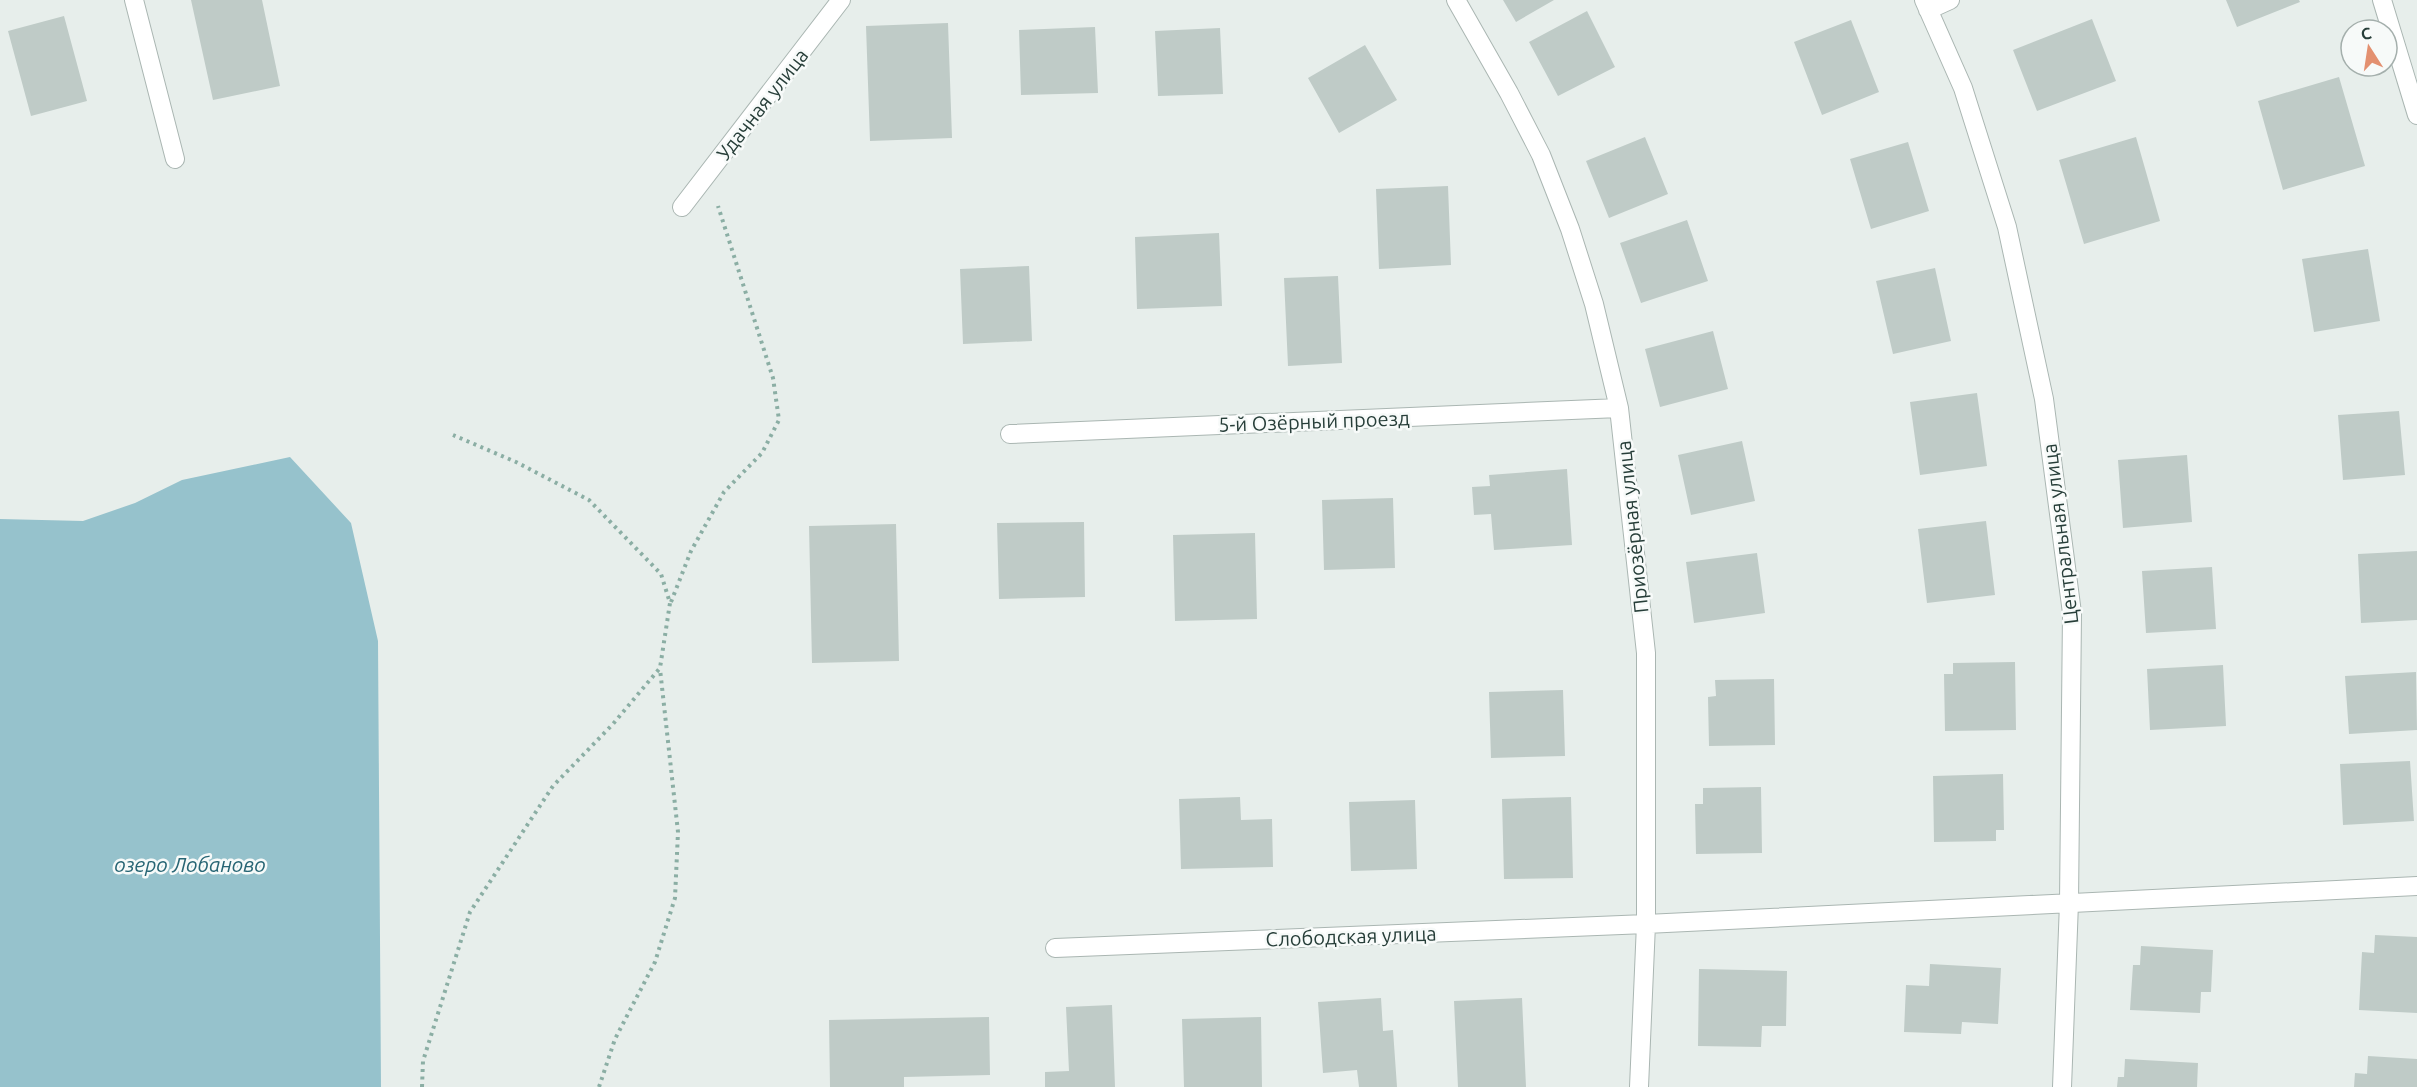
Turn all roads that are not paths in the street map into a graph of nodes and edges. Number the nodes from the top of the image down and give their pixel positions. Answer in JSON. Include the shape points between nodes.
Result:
{"nodes":[{"id":1,"x":134,"y":0,"type":"edge"},
{"id":2,"x":841,"y":0,"type":"edge"},
{"id":3,"x":1456,"y":0,"type":"edge"},
{"id":4,"x":1950,"y":0,"type":"edge"},
{"id":5,"x":2382,"y":0,"type":"edge"},
{"id":6,"x":1926,"y":5,"type":"edge"},
{"id":7,"x":2417,"y":115,"type":"edge"},
{"id":8,"x":175,"y":159,"type":"dead end"},
{"id":9,"x":682,"y":207,"type":"dead end"},
{"id":10,"x":1619,"y":408,"type":"junction"},
{"id":11,"x":1010,"y":434,"type":"dead end"},
{"id":12,"x":2417,"y":886,"type":"edge"},
{"id":13,"x":2069,"y":903,"type":"junction"},
{"id":14,"x":1646,"y":924,"type":"junction"},
{"id":15,"x":1055,"y":948,"type":"dead end"},
{"id":16,"x":1639,"y":1087,"type":"edge"},
{"id":17,"x":2062,"y":1087,"type":"edge"}],
"edges":[{"from":1,"to":8,"type":"street"},
{"from":2,"to":9,"type":"street","name":"Удачная улица"},
{"from":3,"to":10,"type":"street","name":"Приозёрная улица","via":[[1541,155],[1594,304]]},
{"from":4,"to":6,"type":"street"},
{"from":5,"to":7,"type":"street"},
{"from":6,"to":13,"type":"street","name":"Центральная улица","via":[[1963,88],[2007,227],[2044,399],[2072,613]]},
{"from":10,"to":11,"type":"street","name":"5-й Озёрный проезд"},
{"from":10,"to":14,"type":"street","name":"Приозёрная улица","via":[[1646,652]]},
{"from":12,"to":13,"type":"street","name":"Слободская улица"},
{"from":13,"to":14,"type":"street","name":"Слободская улица"},
{"from":13,"to":17,"type":"street","name":"Центральная улица"},
{"from":14,"to":15,"type":"street","name":"Слободская улица"},
{"from":14,"to":16,"type":"street","name":"Приозёрная улица"}]}
